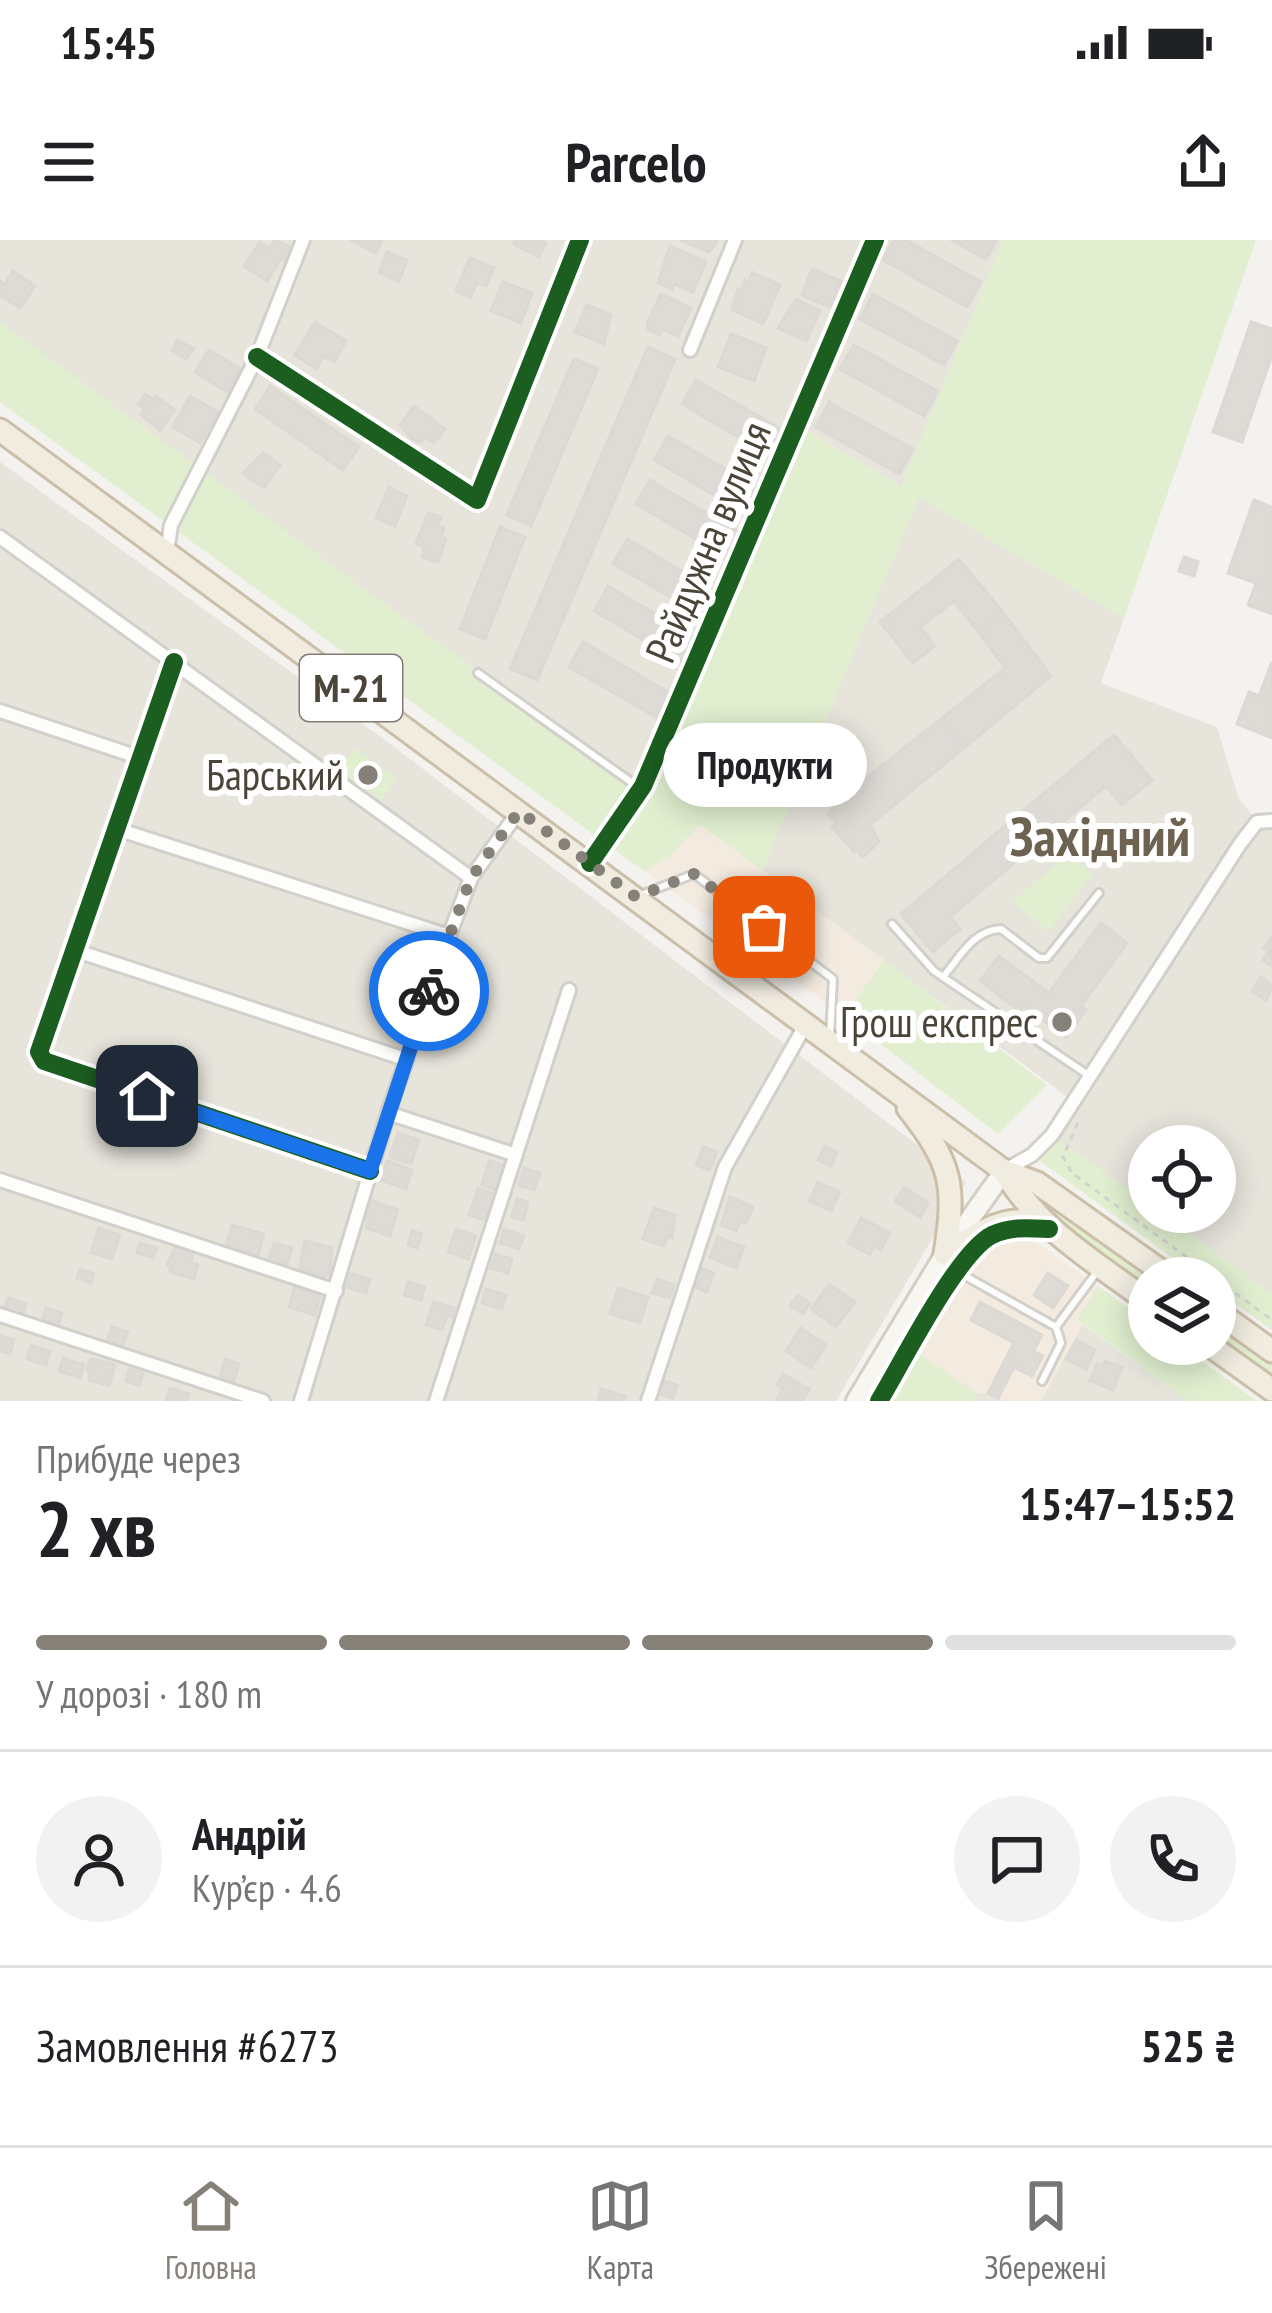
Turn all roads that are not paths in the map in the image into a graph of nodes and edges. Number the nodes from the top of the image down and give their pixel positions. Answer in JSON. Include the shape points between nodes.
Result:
{"nodes":[{"id":1,"x":303,"y":240,"type":"edge"},
{"id":2,"x":580,"y":240,"type":"edge"},
{"id":3,"x":735,"y":240,"type":"edge"},
{"id":4,"x":875,"y":240,"type":"edge"},
{"id":5,"x":690,"y":350,"type":"dead end"},
{"id":6,"x":257,"y":357,"type":"junction"},
{"id":7,"x":0,"y":430,"type":"edge"},
{"id":8,"x":0,"y":537,"type":"edge"},
{"id":9,"x":167,"y":552,"type":"junction"},
{"id":10,"x":174,"y":662,"type":"junction"},
{"id":11,"x":478,"y":673,"type":"dead end"},
{"id":12,"x":0,"y":711,"type":"edge"},
{"id":13,"x":138,"y":757,"type":"junction"},
{"id":14,"x":641,"y":789,"type":"junction"},
{"id":15,"x":519,"y":811,"type":"junction"},
{"id":16,"x":1272,"y":821,"type":"edge"},
{"id":17,"x":117,"y":830,"type":"junction"},
{"id":18,"x":590,"y":863,"type":"junction"},
{"id":19,"x":471,"y":878,"type":"junction"},
{"id":20,"x":1099,"y":893,"type":"dead end"},
{"id":21,"x":636,"y":897,"type":"junction"},
{"id":22,"x":892,"y":924,"type":"dead end"},
{"id":23,"x":449,"y":936,"type":"junction"},
{"id":24,"x":74,"y":950,"type":"junction"},
{"id":25,"x":944,"y":977,"type":"junction"},
{"id":26,"x":569,"y":990,"type":"dead end"},
{"id":27,"x":807,"y":1023,"type":"junction"},
{"id":28,"x":830,"y":1040,"type":"junction"},
{"id":29,"x":405,"y":1060,"type":"junction"},
{"id":30,"x":1091,"y":1077,"type":"junction"},
{"id":31,"x":889,"y":1084,"type":"junction"},
{"id":32,"x":388,"y":1113,"type":"junction"},
{"id":33,"x":516,"y":1155,"type":"junction"},
{"id":34,"x":370,"y":1171,"type":"junction"},
{"id":35,"x":1004,"y":1171,"type":"junction"},
{"id":36,"x":0,"y":1180,"type":"edge"},
{"id":37,"x":1048,"y":1229,"type":"junction"},
{"id":38,"x":945,"y":1254,"type":"junction"},
{"id":39,"x":1141,"y":1257,"type":"edge"},
{"id":40,"x":1100,"y":1266,"type":"junction"},
{"id":41,"x":1128,"y":1287,"type":"edge"},
{"id":42,"x":336,"y":1291,"type":"junction"},
{"id":43,"x":0,"y":1315,"type":"edge"},
{"id":44,"x":1236,"y":1325,"type":"edge"},
{"id":45,"x":1056,"y":1328,"type":"junction"},
{"id":46,"x":1272,"y":1351,"type":"edge"},
{"id":47,"x":1236,"y":1364,"type":"edge"},
{"id":48,"x":1042,"y":1381,"type":"dead end"},
{"id":49,"x":1272,"y":1390,"type":"edge"},
{"id":50,"x":263,"y":1401,"type":"edge"},
{"id":51,"x":301,"y":1401,"type":"edge"},
{"id":52,"x":436,"y":1401,"type":"edge"},
{"id":53,"x":648,"y":1401,"type":"edge"},
{"id":54,"x":856,"y":1401,"type":"edge"}],
"edges":[{"from":1,"to":6,"type":"street"},
{"from":2,"to":6,"type":"street","via":[[477,500]]},
{"from":3,"to":5,"type":"street"},
{"from":4,"to":14,"type":"street","name":"Райдужна вулиця"},
{"from":6,"to":9,"type":"street","via":[[171,525]]},
{"from":7,"to":9,"type":"highway","number":"М-21"},
{"from":8,"to":10,"type":"street"},
{"from":9,"to":15,"type":"highway","number":"М-21"},
{"from":10,"to":13,"type":"street"},
{"from":10,"to":19,"type":"street"},
{"from":11,"to":14,"type":"lane"},
{"from":12,"to":13,"type":"street"},
{"from":13,"to":17,"type":"street"},
{"from":14,"to":18,"type":"street","name":"Райдужна вулиця"},
{"from":15,"to":18,"type":"highway","number":"М-21"},
{"from":15,"to":19,"type":"street"},
{"from":16,"to":30,"type":"street","via":[[1257,822],[1240,844]]},
{"from":17,"to":23,"type":"street"},
{"from":17,"to":24,"type":"street"},
{"from":18,"to":21,"type":"highway","number":"М-21"},
{"from":19,"to":23,"type":"street"},
{"from":20,"to":25,"type":"lane","via":[[1047,958],[989,929]]},
{"from":21,"to":27,"type":"highway","number":"М-21"},
{"from":21,"to":28,"type":"lane","via":[[694,874],[833,980]]},
{"from":22,"to":25,"type":"lane"},
{"from":23,"to":29,"type":"street"},
{"from":24,"to":29,"type":"street"},
{"from":24,"to":34,"type":"street","via":[[41,1036],[44,1061]]},
{"from":25,"to":30,"type":"lane"},
{"from":26,"to":33,"type":"street"},
{"from":27,"to":28,"type":"highway","number":"М-21"},
{"from":27,"to":53,"type":"street","via":[[725,1166]]},
{"from":28,"to":31,"type":"highway","number":"М-21"},
{"from":29,"to":32,"type":"street"},
{"from":30,"to":35,"type":"street","via":[[1032,1156]]},
{"from":31,"to":35,"type":"highway","number":"М-21"},
{"from":31,"to":38,"type":"highway","via":[[931,1136],[949,1179]]},
{"from":32,"to":33,"type":"street"},
{"from":32,"to":34,"type":"street"},
{"from":33,"to":52,"type":"street"},
{"from":34,"to":42,"type":"street"},
{"from":35,"to":37,"type":"highway","number":"М-21"},
{"from":35,"to":38,"type":"main road"},
{"from":35,"to":39,"type":"highway","number":"М-21","via":[[1037,1183]]},
{"from":36,"to":42,"type":"street"},
{"from":37,"to":38,"type":"highway","via":[[1030,1220],[1004,1223]]},
{"from":37,"to":40,"type":"highway","number":"М-21"},
{"from":38,"to":45,"type":"lane","via":[[958,1272]]},
{"from":38,"to":54,"type":"main road"},
{"from":40,"to":41,"type":"highway","number":"М-21"},
{"from":40,"to":45,"type":"lane"},
{"from":42,"to":51,"type":"street"},
{"from":43,"to":50,"type":"street"},
{"from":44,"to":46,"type":"highway"},
{"from":45,"to":48,"type":"lane","via":[[1061,1342]]},
{"from":47,"to":49,"type":"highway"}]}
